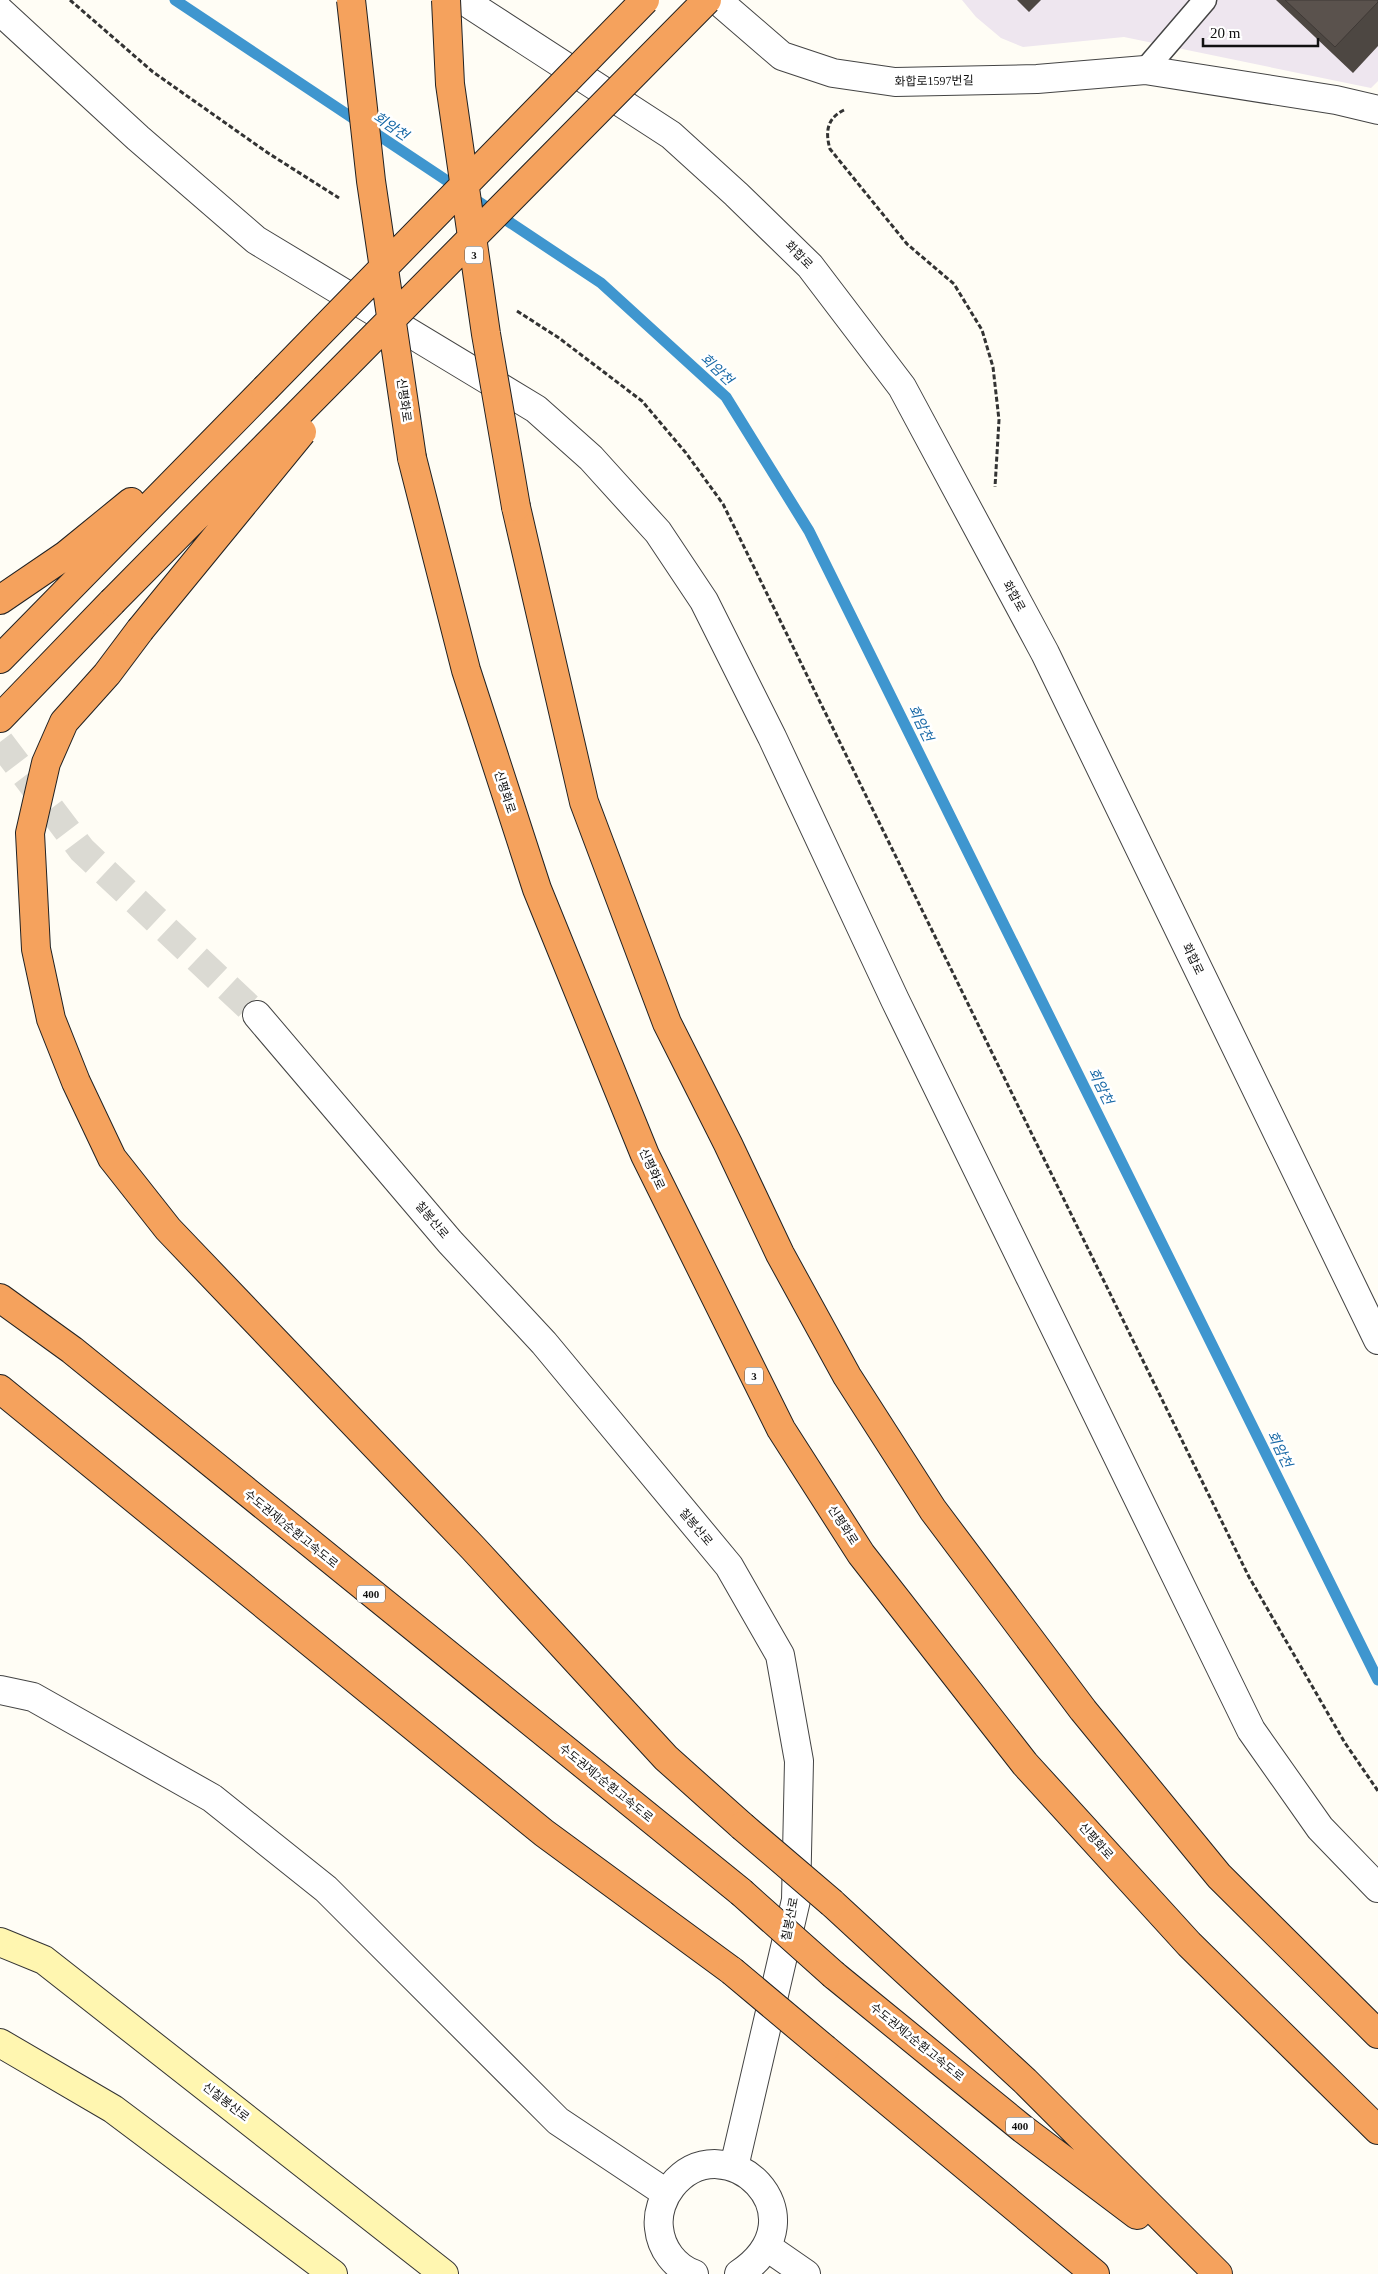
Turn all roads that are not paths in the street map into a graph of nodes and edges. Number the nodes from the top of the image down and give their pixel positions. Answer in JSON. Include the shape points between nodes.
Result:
{"nodes":[{"id":1,"x":352,"y":0,"type":"edge"},
{"id":2,"x":446,"y":0,"type":"edge"},
{"id":3,"x":463,"y":0,"type":"edge"},
{"id":4,"x":645,"y":0,"type":"edge"},
{"id":5,"x":708,"y":0,"type":"edge"},
{"id":6,"x":717,"y":0,"type":"edge"},
{"id":7,"x":1205,"y":0,"type":"edge"},
{"id":8,"x":0,"y":11,"type":"edge"},
{"id":9,"x":1145,"y":70,"type":"junction"},
{"id":10,"x":1378,"y":110,"type":"edge"},
{"id":11,"x":406,"y":305,"type":"junction"},
{"id":12,"x":75,"y":564,"type":"junction"},
{"id":13,"x":0,"y":600,"type":"edge"},
{"id":14,"x":0,"y":659,"type":"edge"},
{"id":15,"x":0,"y":718,"type":"edge"},
{"id":16,"x":257,"y":1015,"type":"tunnel mouth"},
{"id":17,"x":0,"y":1298,"type":"edge"},
{"id":18,"x":1378,"y":1340,"type":"edge"},
{"id":19,"x":0,"y":1389,"type":"edge"},
{"id":20,"x":0,"y":1690,"type":"edge"},
{"id":21,"x":1378,"y":1888,"type":"edge"},
{"id":22,"x":0,"y":1942,"type":"edge"},
{"id":23,"x":1378,"y":2034,"type":"edge"},
{"id":24,"x":0,"y":2043,"type":"edge"},
{"id":25,"x":1378,"y":2130,"type":"edge"},
{"id":26,"x":734,"y":2167,"type":"junction"},
{"id":27,"x":666,"y":2193,"type":"junction"},
{"id":28,"x":767,"y":2247,"type":"junction"},
{"id":29,"x":333,"y":2274,"type":"edge"},
{"id":30,"x":444,"y":2274,"type":"edge"},
{"id":31,"x":694,"y":2274,"type":"edge"},
{"id":32,"x":739,"y":2274,"type":"edge"},
{"id":33,"x":806,"y":2274,"type":"edge"},
{"id":34,"x":1095,"y":2274,"type":"edge"},
{"id":35,"x":1207,"y":2274,"type":"edge"},
{"id":36,"x":1218,"y":2274,"type":"edge"}],
"edges":[{"from":1,"to":25,"type":"highway","name":"신평화로","number":"3","bridge":true,"via":[[371,181],[412,458],[466,670],[537,889],[645,1155],[781,1429],[861,1554],[1026,1764],[1189,1944]]},
{"from":2,"to":23,"type":"highway","number":"3","bridge":true,"via":[[450,84],[486,334],[516,508],[584,802],[667,1024],[780,1254],[847,1376],[933,1510],[1083,1710],[1219,1876]]},
{"from":3,"to":18,"type":"street","name":"화합로","via":[[670,135],[810,266],[902,387],[1045,654]]},
{"from":4,"to":12,"type":"highway","bridge":true,"via":[[264,389]]},
{"from":5,"to":11,"type":"highway","bridge":true},
{"from":6,"to":9,"type":"street","name":"화합로1597번길","via":[[782,56],[833,73],[895,82],[1037,79]]},
{"from":7,"to":9,"type":"lane"},
{"from":8,"to":21,"type":"street","via":[[256,240],[536,409],[591,458],[658,532],[704,600],[759,711],[895,1000],[1251,1730],[1320,1828]]},
{"from":9,"to":10,"type":"street","name":"화합로1597번길","via":[[1336,100]]},
{"from":11,"to":15,"type":"highway","bridge":true},
{"from":11,"to":36,"type":"highway","bridge":true,"via":[[107,674],[64,722],[46,763],[30,832],[36,949],[51,1019],[76,1082],[112,1158],[168,1229],[473,1548],[666,1758],[832,1903],[1025,2081]]},
{"from":12,"to":13,"type":"highway"},
{"from":12,"to":14,"type":"highway"},
{"from":16,"to":26,"type":"street","name":"칠봉산로","via":[[450,1242],[544,1343],[729,1566],[780,1655],[799,1761],[796,1900]]},
{"from":17,"to":35,"type":"highway","name":"수도권제2순환고속도로","number":"400","bridge":true,"via":[[72,1350],[741,1892],[834,1975],[1023,2129],[1117,2198]]},
{"from":19,"to":34,"type":"highway","bridge":true,"via":[[544,1833],[732,1971]]},
{"from":20,"to":27,"type":"street","via":[[33,1697],[212,1798],[326,1889],[558,2121]]},
{"from":22,"to":30,"type":"street","name":"신칠봉산로","via":[[44,1960]]},
{"from":24,"to":29,"type":"street","via":[[113,2110]]},
{"from":26,"to":27,"type":"street","via":[[715,2164],[695,2168],[678,2178]]},
{"from":26,"to":28,"type":"street","via":[[752,2176],[772,2209],[773,2228]]},
{"from":27,"to":31,"type":"street","via":[[659,2219],[663,2245],[673,2260]]},
{"from":28,"to":32,"type":"street","via":[[755,2263]]},
{"from":28,"to":33,"type":"street"}]}
